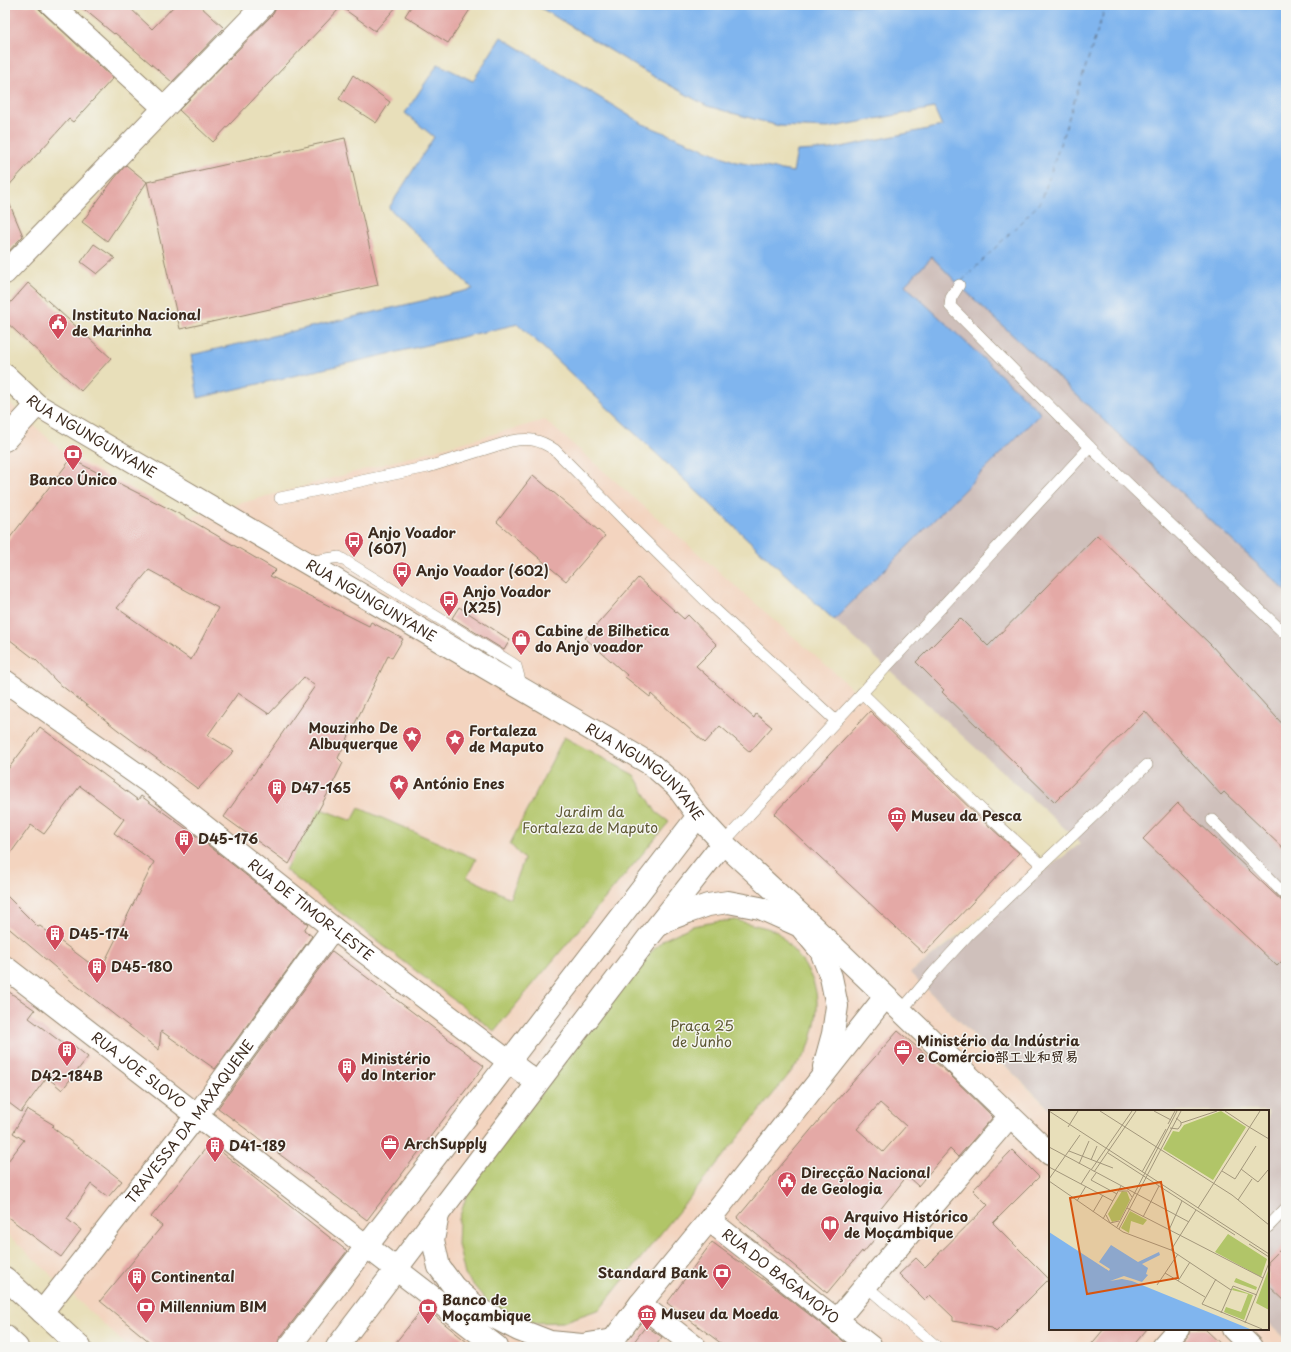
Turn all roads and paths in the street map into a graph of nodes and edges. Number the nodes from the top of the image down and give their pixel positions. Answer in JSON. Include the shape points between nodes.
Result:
{"nodes":[{"id":1,"x":52,"y":5,"type":"edge"},
{"id":2,"x":264,"y":5,"type":"edge"},
{"id":3,"x":164,"y":108,"type":"junction"},
{"id":4,"x":5,"y":273,"type":"edge"},
{"id":5,"x":959,"y":285,"type":"dead end"},
{"id":6,"x":5,"y":375,"type":"edge"},
{"id":7,"x":37,"y":405,"type":"junction"},
{"id":8,"x":5,"y":440,"type":"edge"},
{"id":9,"x":1090,"y":447,"type":"junction"},
{"id":10,"x":280,"y":498,"type":"dead end"},
{"id":11,"x":1286,"y":635,"type":"edge"},
{"id":12,"x":8,"y":689,"type":"edge"},
{"id":13,"x":862,"y":693,"type":"junction"},
{"id":14,"x":836,"y":721,"type":"junction"},
{"id":15,"x":1147,"y":765,"type":"dead end"},
{"id":16,"x":698,"y":816,"type":"junction"},
{"id":17,"x":1212,"y":820,"type":"dead end"},
{"id":18,"x":724,"y":843,"type":"junction"},
{"id":19,"x":1042,"y":865,"type":"junction"},
{"id":20,"x":1286,"y":896,"type":"edge"},
{"id":21,"x":333,"y":928,"type":"junction"},
{"id":22,"x":648,"y":938,"type":"junction"},
{"id":23,"x":5,"y":967,"type":"edge"},
{"id":24,"x":885,"y":997,"type":"junction"},
{"id":25,"x":901,"y":1011,"type":"junction"},
{"id":26,"x":509,"y":1062,"type":"junction"},
{"id":27,"x":822,"y":1076,"type":"junction"},
{"id":28,"x":537,"y":1083,"type":"junction"},
{"id":29,"x":197,"y":1115,"type":"junction"},
{"id":30,"x":1010,"y":1116,"type":"junction"},
{"id":31,"x":1049,"y":1153,"type":"edge"},
{"id":32,"x":1286,"y":1208,"type":"edge"},
{"id":33,"x":438,"y":1214,"type":"junction"},
{"id":34,"x":709,"y":1220,"type":"junction"},
{"id":35,"x":1269,"y":1226,"type":"edge"},
{"id":36,"x":366,"y":1246,"type":"junction"},
{"id":37,"x":396,"y":1270,"type":"junction"},
{"id":38,"x":5,"y":1278,"type":"edge"},
{"id":39,"x":866,"y":1286,"type":"junction"},
{"id":40,"x":640,"y":1304,"type":"junction"},
{"id":41,"x":42,"y":1312,"type":"junction"},
{"id":42,"x":837,"y":1320,"type":"junction"},
{"id":43,"x":1177,"y":1330,"type":"edge"},
{"id":44,"x":1234,"y":1330,"type":"edge"},
{"id":45,"x":5,"y":1336,"type":"edge"},
{"id":46,"x":611,"y":1344,"type":"edge"},
{"id":47,"x":17,"y":1347,"type":"edge"},
{"id":48,"x":80,"y":1347,"type":"edge"},
{"id":49,"x":289,"y":1347,"type":"edge"},
{"id":50,"x":337,"y":1347,"type":"edge"},
{"id":51,"x":497,"y":1347,"type":"edge"},
{"id":52,"x":695,"y":1347,"type":"edge"},
{"id":53,"x":871,"y":1347,"type":"edge"},
{"id":54,"x":938,"y":1347,"type":"edge"},
{"id":55,"x":1162,"y":1347,"type":"edge"},
{"id":56,"x":1251,"y":1347,"type":"edge"}],
"edges":[{"from":1,"to":3,"type":"street"},
{"from":2,"to":3,"type":"street"},
{"from":3,"to":4,"type":"street"},
{"from":5,"to":9,"type":"lane","via":[[951,298],[950,306]]},
{"from":6,"to":7,"type":"street","name":"RUA NGUNGUNYANE"},
{"from":7,"to":8,"type":"street"},
{"from":7,"to":16,"type":"street","name":"RUA NGUNGUNYANE","via":[[652,765],[677,787]]},
{"from":9,"to":11,"type":"lane"},
{"from":9,"to":13,"type":"lane"},
{"from":10,"to":14,"type":"lane","via":[[428,467],[511,441],[535,440],[545,443],[555,450],[708,603]]},
{"from":12,"to":21,"type":"street","name":"RUA DE TIMOR-LESTE","via":[[151,784]]},
{"from":13,"to":14,"type":"lane"},
{"from":13,"to":19,"type":"lane"},
{"from":14,"to":18,"type":"lane"},
{"from":15,"to":19,"type":"lane"},
{"from":16,"to":18,"type":"street","name":"RUA NGUNGUNYANE"},
{"from":16,"to":26,"type":"street"},
{"from":17,"to":20,"type":"lane"},
{"from":18,"to":22,"type":"street"},
{"from":18,"to":24,"type":"street"},
{"from":19,"to":25,"type":"lane","via":[[969,934]]},
{"from":21,"to":26,"type":"street","name":"RUA DE TIMOR-LESTE"},
{"from":21,"to":29,"type":"street","name":"TRAVESSA DA MAXAQUENE"},
{"from":22,"to":27,"type":"street","via":[[667,920],[708,905],[728,902],[760,908],[800,926],[821,951],[831,977],[837,1006]]},
{"from":22,"to":28,"type":"street"},
{"from":23,"to":29,"type":"street","name":"RUA JOE SLOVO"},
{"from":24,"to":25,"type":"street"},
{"from":24,"to":27,"type":"street"},
{"from":25,"to":30,"type":"street"},
{"from":26,"to":28,"type":"street","name":"RUA DE TIMOR-LESTE"},
{"from":26,"to":36,"type":"street"},
{"from":27,"to":34,"type":"street"},
{"from":28,"to":33,"type":"street"},
{"from":29,"to":36,"type":"street","name":"RUA JOE SLOVO"},
{"from":29,"to":41,"type":"street","name":"TRAVESSA DA MAXAQUENE"},
{"from":30,"to":31,"type":"street"},
{"from":30,"to":39,"type":"street"},
{"from":32,"to":35,"type":"lane"},
{"from":33,"to":37,"type":"street"},
{"from":33,"to":46,"type":"street","via":[[433,1240],[439,1267],[454,1287],[480,1310],[550,1342]]},
{"from":34,"to":40,"type":"street"},
{"from":34,"to":42,"type":"street","name":"RUA DO BAGAMOYO"},
{"from":36,"to":37,"type":"street"},
{"from":36,"to":49,"type":"street"},
{"from":37,"to":50,"type":"street"},
{"from":37,"to":51,"type":"street"},
{"from":38,"to":41,"type":"street"},
{"from":39,"to":42,"type":"street"},
{"from":39,"to":54,"type":"lane"},
{"from":40,"to":46,"type":"street"},
{"from":40,"to":52,"type":"street"},
{"from":41,"to":48,"type":"street"},
{"from":42,"to":53,"type":"street","name":"RUA DO BAGAMOYO"},
{"from":43,"to":55,"type":"street"},
{"from":44,"to":56,"type":"street"},
{"from":45,"to":47,"type":"street"}]}
